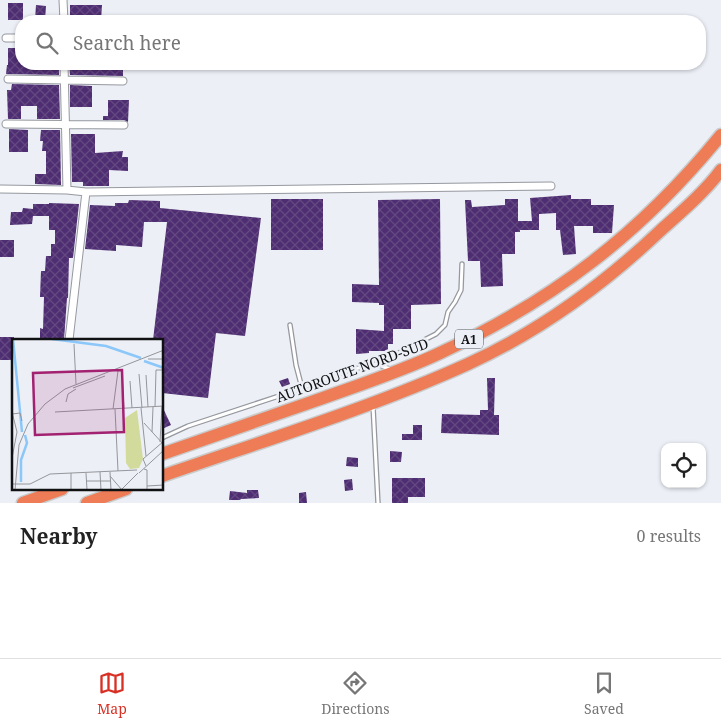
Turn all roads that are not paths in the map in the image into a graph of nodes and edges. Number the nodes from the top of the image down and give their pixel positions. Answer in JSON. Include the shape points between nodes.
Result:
{"nodes":[{"id":1,"x":63,"y":0,"type":"edge"},
{"id":2,"x":64,"y":15,"type":"edge"},
{"id":3,"x":6,"y":38,"type":"dead end"},
{"id":4,"x":15,"y":38,"type":"edge"},
{"id":5,"x":64,"y":70,"type":"edge"},
{"id":6,"x":8,"y":80,"type":"dead end"},
{"id":7,"x":65,"y":80,"type":"junction"},
{"id":8,"x":123,"y":81,"type":"dead end"},
{"id":9,"x":6,"y":124,"type":"dead end"},
{"id":10,"x":66,"y":124,"type":"junction"},
{"id":11,"x":124,"y":124,"type":"dead end"},
{"id":12,"x":721,"y":135,"type":"edge"},
{"id":13,"x":721,"y":170,"type":"edge"},
{"id":14,"x":551,"y":186,"type":"dead end"},
{"id":15,"x":0,"y":189,"type":"edge"},
{"id":16,"x":67,"y":190,"type":"junction"},
{"id":17,"x":86,"y":192,"type":"junction"},
{"id":18,"x":462,"y":264,"type":"dead end"},
{"id":19,"x":290,"y":325,"type":"dead end"},
{"id":20,"x":69,"y":339,"type":"edge"},
{"id":21,"x":376,"y":364,"type":"junction"},
{"id":22,"x":398,"y":371,"type":"junction"},
{"id":23,"x":302,"y":388,"type":"junction"},
{"id":24,"x":373,"y":402,"type":"junction"},
{"id":25,"x":164,"y":437,"type":"edge"},
{"id":26,"x":164,"y":453,"type":"edge"},
{"id":27,"x":164,"y":475,"type":"edge"},
{"id":28,"x":58,"y":490,"type":"edge"},
{"id":29,"x":123,"y":490,"type":"edge"},
{"id":30,"x":32,"y":497,"type":"edge"},
{"id":31,"x":87,"y":503,"type":"edge"},
{"id":32,"x":378,"y":503,"type":"edge"}],
"edges":[{"from":1,"to":2,"type":"street"},
{"from":3,"to":4,"type":"street"},
{"from":5,"to":7,"type":"street"},
{"from":6,"to":7,"type":"street"},
{"from":7,"to":8,"type":"street"},
{"from":7,"to":10,"type":"street"},
{"from":9,"to":10,"type":"street"},
{"from":10,"to":11,"type":"street"},
{"from":10,"to":16,"type":"street"},
{"from":12,"to":22,"type":"highway","name":"AUTOROUTE NORD-SUD","number":"A1","via":[[668,195],[590,265],[493,327]]},
{"from":13,"to":24,"type":"highway","number":"A1","via":[[636,254],[554,316],[468,364]]},
{"from":14,"to":17,"type":"street"},
{"from":15,"to":16,"type":"street"},
{"from":16,"to":17,"type":"street"},
{"from":17,"to":20,"type":"street"},
{"from":18,"to":21,"type":"lane","via":[[461,290],[448,312],[445,326],[436,334]]},
{"from":19,"to":23,"type":"lane"},
{"from":21,"to":22,"type":"lane"},
{"from":21,"to":23,"type":"lane"},
{"from":22,"to":26,"type":"highway","name":"AUTOROUTE NORD-SUD","number":"A1"},
{"from":23,"to":25,"type":"lane"},
{"from":24,"to":27,"type":"highway","number":"A1"},
{"from":24,"to":32,"type":"lane"},
{"from":28,"to":30,"type":"highway"},
{"from":29,"to":31,"type":"highway"}]}
